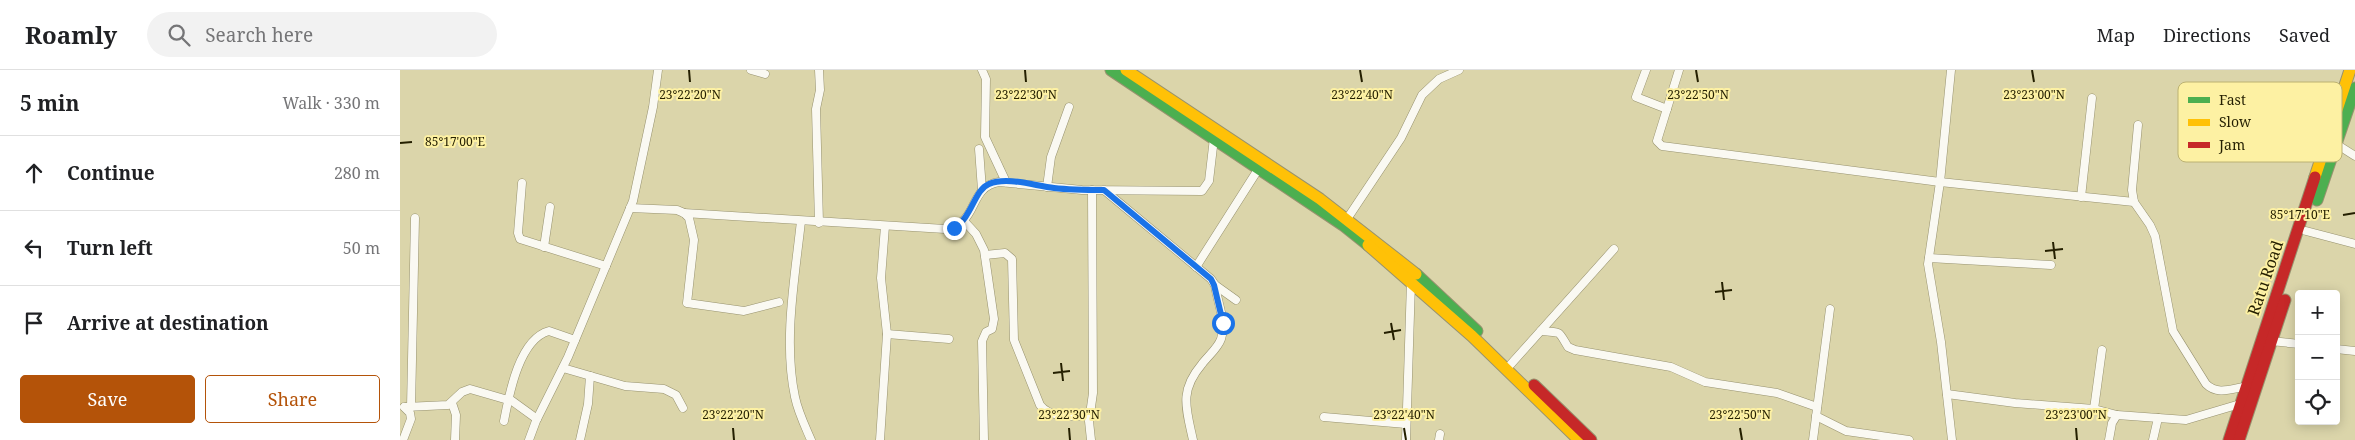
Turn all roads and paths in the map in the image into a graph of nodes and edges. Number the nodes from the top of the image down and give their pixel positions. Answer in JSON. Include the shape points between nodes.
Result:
{"nodes":[{"id":1,"x":658,"y":70,"type":"edge"},
{"id":2,"x":751,"y":70,"type":"edge"},
{"id":3,"x":819,"y":70,"type":"edge"},
{"id":4,"x":982,"y":70,"type":"edge"},
{"id":5,"x":1111,"y":70,"type":"edge"},
{"id":6,"x":1126,"y":70,"type":"edge"},
{"id":7,"x":1459,"y":70,"type":"edge"},
{"id":8,"x":1646,"y":70,"type":"edge"},
{"id":9,"x":1679,"y":70,"type":"edge"},
{"id":10,"x":1951,"y":70,"type":"edge"},
{"id":11,"x":2350,"y":70,"type":"edge"},
{"id":12,"x":765,"y":74,"type":"dead end"},
{"id":13,"x":2355,"y":88,"type":"edge"},
{"id":14,"x":2092,"y":98,"type":"dead end"},
{"id":15,"x":2342,"y":102,"type":"edge"},
{"id":16,"x":1069,"y":107,"type":"dead end"},
{"id":17,"x":1667,"y":109,"type":"junction"},
{"id":18,"x":2342,"y":119,"type":"edge"},
{"id":19,"x":2138,"y":125,"type":"dead end"},
{"id":20,"x":1214,"y":138,"type":"junction"},
{"id":21,"x":2342,"y":148,"type":"edge"},
{"id":22,"x":980,"y":149,"type":"dead end"},
{"id":23,"x":2355,"y":156,"type":"edge"},
{"id":24,"x":2325,"y":162,"type":"edge"},
{"id":25,"x":2326,"y":162,"type":"edge"},
{"id":26,"x":1259,"y":168,"type":"junction"},
{"id":27,"x":1006,"y":182,"type":"junction"},
{"id":28,"x":1940,"y":182,"type":"junction"},
{"id":29,"x":522,"y":183,"type":"dead end"},
{"id":30,"x":1047,"y":187,"type":"junction"},
{"id":31,"x":982,"y":190,"type":"junction"},
{"id":32,"x":1092,"y":190,"type":"junction"},
{"id":33,"x":1104,"y":190,"type":"junction"},
{"id":34,"x":2081,"y":197,"type":"junction"},
{"id":35,"x":2134,"y":202,"type":"junction"},
{"id":36,"x":550,"y":207,"type":"dead end"},
{"id":37,"x":630,"y":208,"type":"junction"},
{"id":38,"x":684,"y":212,"type":"junction"},
{"id":39,"x":415,"y":218,"type":"dead end"},
{"id":40,"x":1347,"y":219,"type":"junction"},
{"id":41,"x":801,"y":221,"type":"junction"},
{"id":42,"x":964,"y":221,"type":"junction"},
{"id":43,"x":819,"y":223,"type":"junction"},
{"id":44,"x":885,"y":226,"type":"junction"},
{"id":45,"x":2306,"y":231,"type":"junction"},
{"id":46,"x":2355,"y":244,"type":"edge"},
{"id":47,"x":544,"y":247,"type":"junction"},
{"id":48,"x":1614,"y":249,"type":"dead end"},
{"id":49,"x":984,"y":255,"type":"junction"},
{"id":50,"x":1929,"y":258,"type":"junction"},
{"id":51,"x":2051,"y":265,"type":"dead end"},
{"id":52,"x":606,"y":266,"type":"junction"},
{"id":53,"x":1196,"y":267,"type":"junction"},
{"id":54,"x":1411,"y":282,"type":"junction"},
{"id":55,"x":1214,"y":285,"type":"junction"},
{"id":56,"x":1236,"y":300,"type":"dead end"},
{"id":57,"x":779,"y":302,"type":"dead end"},
{"id":58,"x":1830,"y":309,"type":"dead end"},
{"id":59,"x":1540,"y":331,"type":"junction"},
{"id":60,"x":888,"y":334,"type":"junction"},
{"id":61,"x":949,"y":339,"type":"dead end"},
{"id":62,"x":575,"y":340,"type":"junction"},
{"id":63,"x":2271,"y":341,"type":"junction"},
{"id":64,"x":2295,"y":344,"type":"edge"},
{"id":65,"x":2340,"y":349,"type":"edge"},
{"id":66,"x":2102,"y":350,"type":"dead end"},
{"id":67,"x":2355,"y":351,"type":"edge"},
{"id":68,"x":1511,"y":364,"type":"junction"},
{"id":69,"x":562,"y":368,"type":"junction"},
{"id":70,"x":590,"y":376,"type":"junction"},
{"id":71,"x":2251,"y":386,"type":"junction"},
{"id":72,"x":1947,"y":394,"type":"junction"},
{"id":73,"x":508,"y":399,"type":"junction"},
{"id":74,"x":452,"y":403,"type":"junction"},
{"id":75,"x":2240,"y":404,"type":"junction"},
{"id":76,"x":405,"y":407,"type":"edge"},
{"id":77,"x":1817,"y":407,"type":"junction"},
{"id":78,"x":683,"y":408,"type":"dead end"},
{"id":79,"x":2094,"y":409,"type":"junction"},
{"id":80,"x":2117,"y":415,"type":"junction"},
{"id":81,"x":1090,"y":416,"type":"junction"},
{"id":82,"x":1816,"y":416,"type":"junction"},
{"id":83,"x":1324,"y":417,"type":"dead end"},
{"id":84,"x":2158,"y":418,"type":"junction"},
{"id":85,"x":537,"y":419,"type":"junction"},
{"id":86,"x":504,"y":421,"type":"dead end"},
{"id":87,"x":1406,"y":424,"type":"junction"},
{"id":88,"x":403,"y":440,"type":"edge"},
{"id":89,"x":455,"y":440,"type":"edge"},
{"id":90,"x":530,"y":440,"type":"edge"},
{"id":91,"x":580,"y":440,"type":"edge"},
{"id":92,"x":811,"y":440,"type":"edge"},
{"id":93,"x":880,"y":440,"type":"edge"},
{"id":94,"x":984,"y":440,"type":"edge"},
{"id":95,"x":1091,"y":440,"type":"edge"},
{"id":96,"x":1193,"y":440,"type":"edge"},
{"id":97,"x":1406,"y":440,"type":"edge"},
{"id":98,"x":1579,"y":440,"type":"edge"},
{"id":99,"x":1591,"y":440,"type":"edge"},
{"id":100,"x":1813,"y":440,"type":"edge"},
{"id":101,"x":1908,"y":440,"type":"edge"},
{"id":102,"x":1952,"y":440,"type":"edge"},
{"id":103,"x":2109,"y":440,"type":"edge"},
{"id":104,"x":2153,"y":440,"type":"edge"},
{"id":105,"x":2229,"y":440,"type":"edge"},
{"id":106,"x":2239,"y":440,"type":"edge"}],
"edges":[{"from":1,"to":37,"type":"street","via":[[642,163]]},
{"from":2,"to":12,"type":"street"},
{"from":3,"to":43,"type":"street","via":[[820,90],[816,108]]},
{"from":4,"to":27,"type":"street","via":[[986,79],[984,137]]},
{"from":5,"to":20,"type":"street"},
{"from":6,"to":40,"type":"street"},
{"from":7,"to":40,"type":"street","via":[[1439,79],[1422,95],[1401,138]]},
{"from":8,"to":17,"type":"street","via":[[1636,97]]},
{"from":9,"to":17,"type":"street"},
{"from":10,"to":28,"type":"street"},
{"from":11,"to":15,"type":"street","name":"Ratu Road"},
{"from":13,"to":18,"type":"street","name":"Ratu Road"},
{"from":14,"to":34,"type":"street"},
{"from":16,"to":30,"type":"street","via":[[1052,157]]},
{"from":17,"to":28,"type":"street","via":[[1657,141],[1662,146]]},
{"from":19,"to":35,"type":"street","via":[[2132,190]]},
{"from":20,"to":26,"type":"street"},
{"from":20,"to":33,"type":"street","via":[[1210,181],[1202,191]]},
{"from":21,"to":23,"type":"street"},
{"from":22,"to":31,"type":"street"},
{"from":24,"to":71,"type":"street","name":"Ratu Road","via":[[2292,252]]},
{"from":25,"to":45,"type":"street","name":"Ratu Road"},
{"from":26,"to":53,"type":"street"},
{"from":26,"to":54,"type":"street","via":[[1343,225]]},
{"from":27,"to":30,"type":"street"},
{"from":27,"to":31,"type":"street","via":[[988,184]]},
{"from":28,"to":34,"type":"street"},
{"from":28,"to":50,"type":"street"},
{"from":29,"to":47,"type":"street","via":[[518,236]]},
{"from":30,"to":32,"type":"street"},
{"from":31,"to":42,"type":"street"},
{"from":32,"to":33,"type":"street"},
{"from":32,"to":81,"type":"street","via":[[1093,393]]},
{"from":33,"to":53,"type":"street"},
{"from":34,"to":35,"type":"street"},
{"from":35,"to":71,"type":"street","via":[[2155,236],[2177,338],[2206,384],[2218,392]]},
{"from":36,"to":47,"type":"street"},
{"from":37,"to":38,"type":"street"},
{"from":37,"to":52,"type":"street"},
{"from":38,"to":41,"type":"street"},
{"from":38,"to":57,"type":"street","via":[[691,223],[694,240],[688,303],[744,311]]},
{"from":39,"to":76,"type":"street"},
{"from":40,"to":68,"type":"street","via":[[1454,308]]},
{"from":41,"to":43,"type":"street"},
{"from":41,"to":92,"type":"street","via":[[791,310],[792,361],[795,396]]},
{"from":42,"to":44,"type":"street","via":[[954,228],[945,229]]},
{"from":42,"to":49,"type":"street","via":[[980,241]]},
{"from":43,"to":44,"type":"street"},
{"from":44,"to":60,"type":"street","via":[[880,278]]},
{"from":45,"to":46,"type":"street"},
{"from":45,"to":63,"type":"street","name":"Ratu Road"},
{"from":47,"to":52,"type":"street"},
{"from":48,"to":59,"type":"street"},
{"from":49,"to":81,"type":"street","via":[[1005,253],[1012,259],[1014,340],[1040,405],[1044,410],[1060,415]]},
{"from":49,"to":94,"type":"street","via":[[994,325],[982,341]]},
{"from":50,"to":51,"type":"street"},
{"from":50,"to":72,"type":"street"},
{"from":52,"to":62,"type":"street"},
{"from":53,"to":55,"type":"street"},
{"from":54,"to":87,"type":"street"},
{"from":54,"to":98,"type":"street"},
{"from":55,"to":56,"type":"street"},
{"from":55,"to":96,"type":"street","via":[[1223,330],[1217,346],[1194,373],[1186,391],[1185,402]]},
{"from":58,"to":77,"type":"street"},
{"from":59,"to":68,"type":"street"},
{"from":59,"to":77,"type":"street","via":[[1560,333],[1568,347],[1575,350],[1671,367],[1705,382],[1777,393]]},
{"from":60,"to":61,"type":"street"},
{"from":60,"to":93,"type":"street"},
{"from":62,"to":69,"type":"street"},
{"from":62,"to":73,"type":"street","via":[[550,331],[539,337],[516,369]]},
{"from":63,"to":64,"type":"street"},
{"from":63,"to":71,"type":"street","name":"Ratu Road"},
{"from":65,"to":67,"type":"street"},
{"from":66,"to":79,"type":"street"},
{"from":68,"to":99,"type":"street"},
{"from":69,"to":70,"type":"street"},
{"from":69,"to":85,"type":"street"},
{"from":70,"to":78,"type":"street","via":[[625,386],[664,388],[676,395]]},
{"from":70,"to":91,"type":"street"},
{"from":71,"to":75,"type":"street","name":"Ratu Road"},
{"from":71,"to":106,"type":"street","name":"Ratu Road"},
{"from":72,"to":79,"type":"street"},
{"from":72,"to":102,"type":"street"},
{"from":73,"to":74,"type":"street","via":[[470,389],[462,392]]},
{"from":73,"to":85,"type":"street"},
{"from":73,"to":86,"type":"street"},
{"from":74,"to":76,"type":"street"},
{"from":74,"to":89,"type":"street","via":[[456,415]]},
{"from":75,"to":84,"type":"street","via":[[2192,419]]},
{"from":75,"to":105,"type":"street","name":"Ratu Road"},
{"from":76,"to":88,"type":"street","via":[[410,412],[410,419]]},
{"from":77,"to":82,"type":"street"},
{"from":79,"to":80,"type":"street"},
{"from":80,"to":84,"type":"street"},
{"from":80,"to":103,"type":"street"},
{"from":81,"to":95,"type":"street"},
{"from":82,"to":100,"type":"street"},
{"from":82,"to":101,"type":"street","via":[[1846,431]]},
{"from":83,"to":87,"type":"street"},
{"from":84,"to":104,"type":"street"},
{"from":85,"to":90,"type":"street"},
{"from":87,"to":97,"type":"street"}]}
